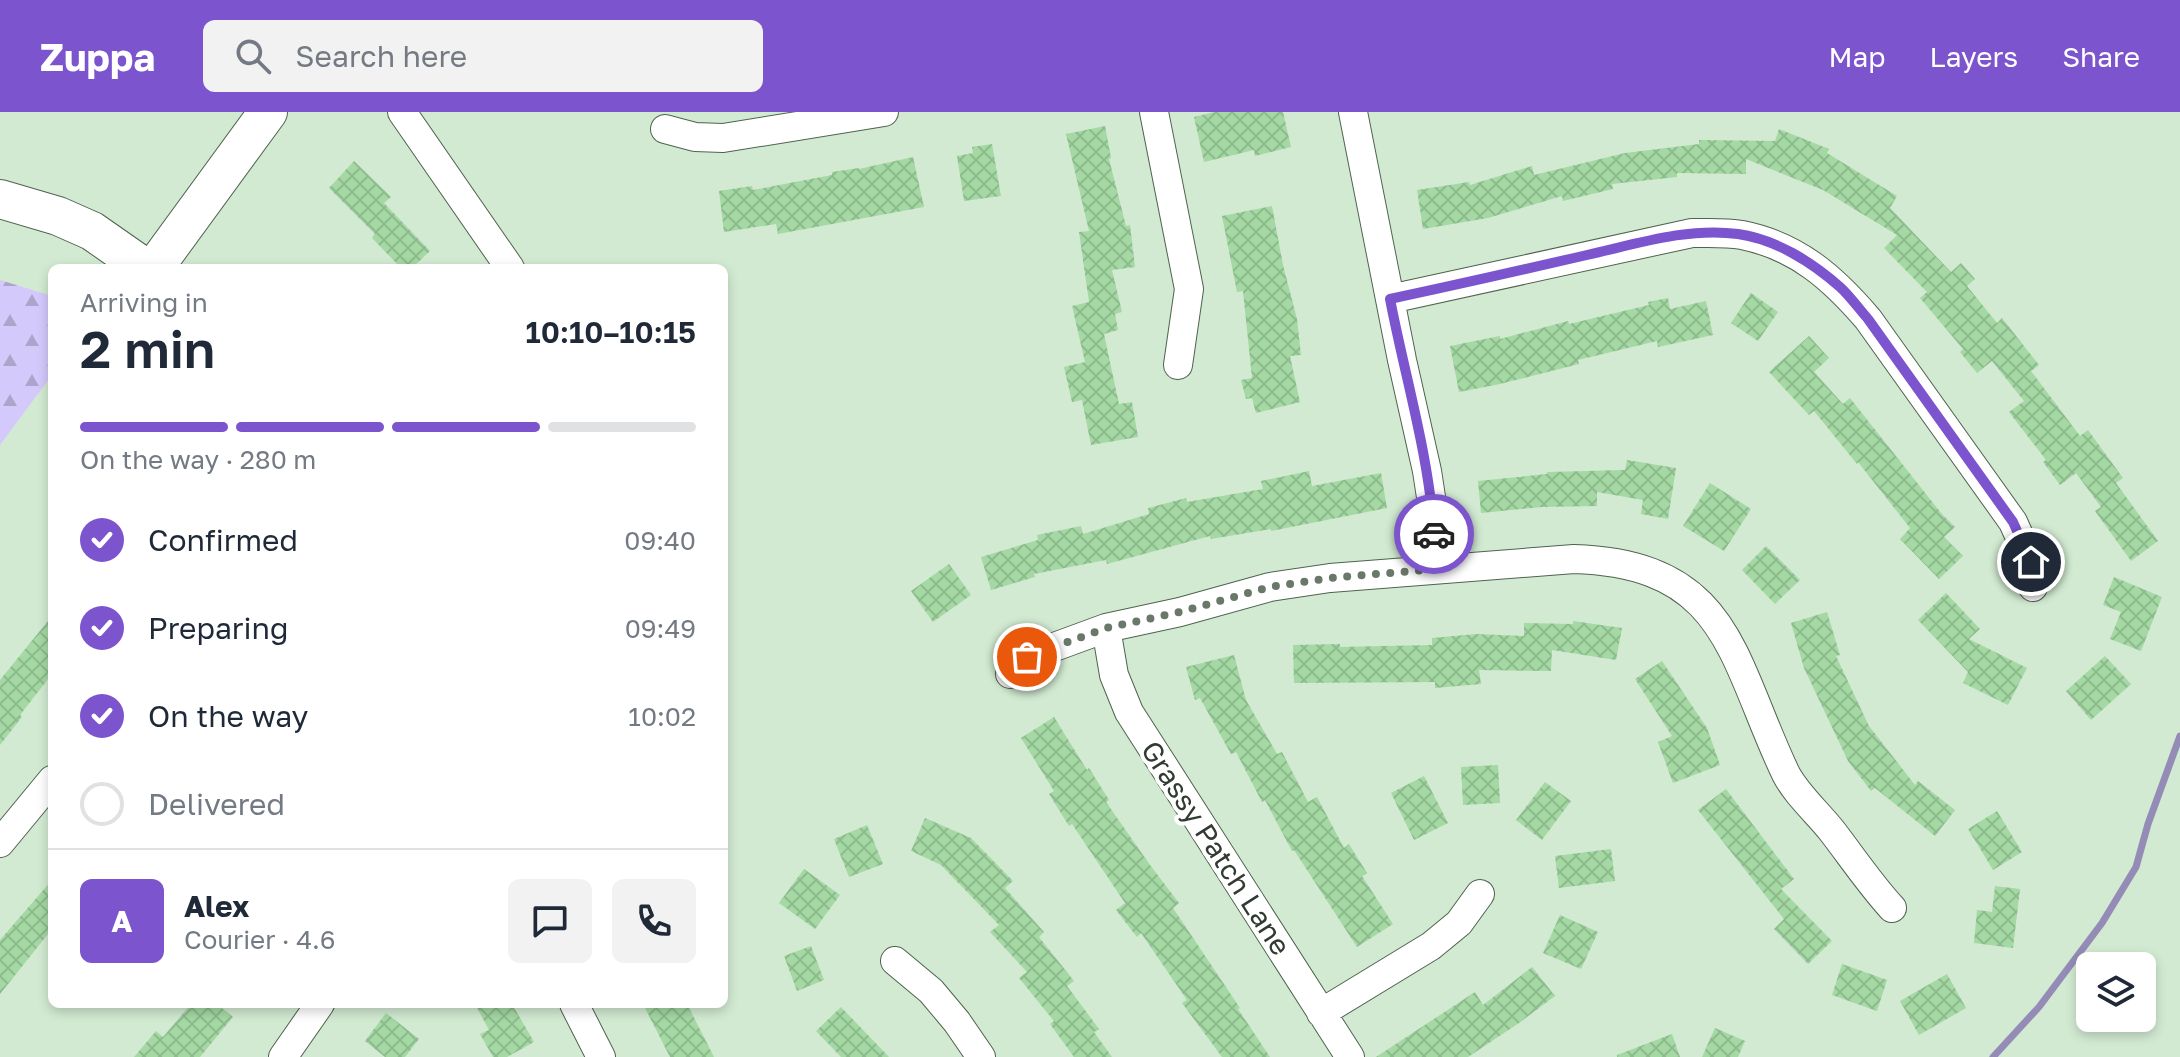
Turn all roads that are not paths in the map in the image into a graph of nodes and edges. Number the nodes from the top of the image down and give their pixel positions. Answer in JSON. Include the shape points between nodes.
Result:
{"nodes":[{"id":1,"x":268,"y":112,"type":"edge"},
{"id":2,"x":402,"y":112,"type":"edge"},
{"id":3,"x":884,"y":112,"type":"edge"},
{"id":4,"x":1154,"y":112,"type":"edge"},
{"id":5,"x":1353,"y":112,"type":"edge"},
{"id":6,"x":665,"y":129,"type":"dead end"},
{"id":7,"x":0,"y":199,"type":"edge"},
{"id":8,"x":139,"y":264,"type":"edge"},
{"id":9,"x":157,"y":264,"type":"edge"},
{"id":10,"x":504,"y":264,"type":"edge"},
{"id":11,"x":1390,"y":299,"type":"junction"},
{"id":12,"x":1178,"y":365,"type":"dead end"},
{"id":13,"x":1436,"y":569,"type":"junction"},
{"id":14,"x":2033,"y":587,"type":"dead end"},
{"id":15,"x":1106,"y":628,"type":"junction"},
{"id":16,"x":1010,"y":674,"type":"dead end"},
{"id":17,"x":48,"y":785,"type":"edge"},
{"id":18,"x":0,"y":843,"type":"edge"},
{"id":19,"x":1480,"y":894,"type":"dead end"},
{"id":20,"x":1892,"y":908,"type":"dead end"},
{"id":21,"x":895,"y":961,"type":"dead end"},
{"id":22,"x":317,"y":1008,"type":"edge"},
{"id":23,"x":576,"y":1008,"type":"edge"},
{"id":24,"x":1321,"y":1013,"type":"junction"},
{"id":25,"x":283,"y":1057,"type":"edge"},
{"id":26,"x":601,"y":1057,"type":"edge"},
{"id":27,"x":981,"y":1057,"type":"edge"},
{"id":28,"x":1350,"y":1057,"type":"edge"}],
"edges":[{"from":1,"to":9,"type":"street"},
{"from":2,"to":10,"type":"street"},
{"from":3,"to":6,"type":"street","via":[[723,138]]},
{"from":4,"to":12,"type":"street","via":[[1189,289]]},
{"from":5,"to":11,"type":"street"},
{"from":7,"to":8,"type":"street","via":[[92,231]]},
{"from":11,"to":13,"type":"street","via":[[1427,471]]},
{"from":11,"to":14,"type":"street","via":[[1692,233],[1740,234],[1772,243],[1813,265],[1868,319],[2013,522],[2031,562]]},
{"from":13,"to":15,"type":"street","via":[[1270,587]]},
{"from":13,"to":20,"type":"street","via":[[1605,560],[1664,578],[1689,592],[1730,643],[1788,777]]},
{"from":15,"to":16,"type":"street","via":[[1027,657]]},
{"from":15,"to":24,"type":"street","name":"Grassy Patch Lane","via":[[1114,675],[1129,712]]},
{"from":17,"to":18,"type":"street"},
{"from":19,"to":24,"type":"street","via":[[1459,923],[1431,946]]},
{"from":21,"to":27,"type":"street","via":[[931,991]]},
{"from":22,"to":25,"type":"street"},
{"from":23,"to":26,"type":"street"},
{"from":24,"to":28,"type":"street","name":"Grassy Patch Lane"}]}
